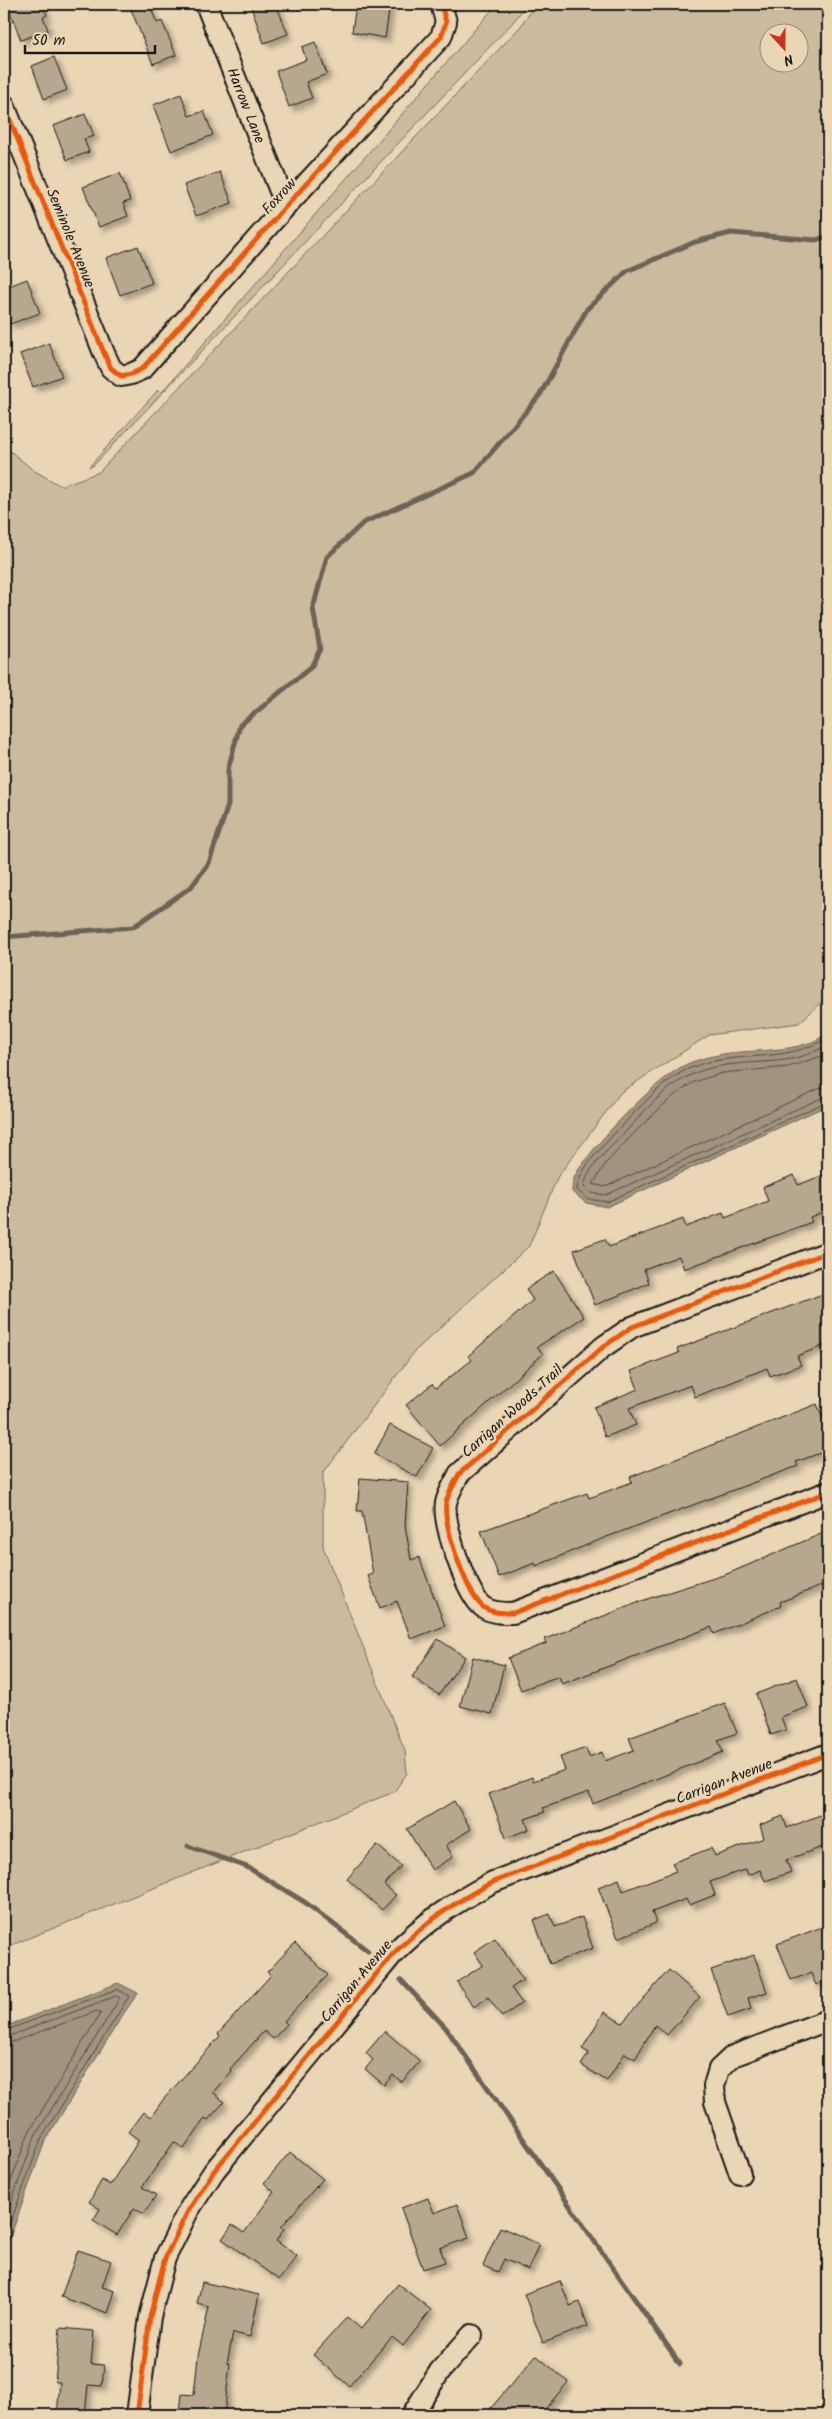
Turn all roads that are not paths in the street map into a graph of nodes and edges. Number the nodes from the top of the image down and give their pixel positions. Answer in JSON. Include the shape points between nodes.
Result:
{"nodes":[{"id":1,"x":206,"y":4,"type":"edge"},
{"id":2,"x":444,"y":13,"type":"edge"},
{"id":3,"x":4,"y":105,"type":"edge"},
{"id":4,"x":286,"y":206,"type":"junction"},
{"id":5,"x":121,"y":376,"type":"joint"},
{"id":6,"x":828,"y":1252,"type":"edge"},
{"id":7,"x":828,"y":1492,"type":"edge"},
{"id":8,"x":828,"y":1754,"type":"edge"},
{"id":9,"x":828,"y":2020,"type":"edge"},
{"id":10,"x":740,"y":2174,"type":"dead end"},
{"id":11,"x":472,"y":2335,"type":"dead end"},
{"id":12,"x":138,"y":2415,"type":"edge"},
{"id":13,"x":412,"y":2415,"type":"edge"}],
"edges":[{"from":1,"to":4,"type":"street","name":"Harrow Lane"},
{"from":2,"to":4,"type":"street","name":"Foxrow","via":[[441,37]]},
{"from":3,"to":5,"type":"street","name":"Seminole Avenue","via":[[104,353],[111,368]]},
{"from":4,"to":5,"type":"street","name":"Foxrow","via":[[142,369]]},
{"from":6,"to":7,"type":"street","name":"Carrigan Woods Trail","via":[[632,1327],[603,1347],[459,1474],[446,1502],[446,1528],[473,1597],[484,1608],[497,1613],[513,1613]]},
{"from":8,"to":12,"type":"street","name":"Carrigan Avenue","via":[[493,1882],[456,1901],[419,1928],[392,1955],[214,2170],[188,2211],[165,2258],[150,2317]]},
{"from":9,"to":10,"type":"street","via":[[734,2056],[719,2069],[714,2086],[715,2102]]},
{"from":11,"to":13,"type":"street","via":[[440,2371]]}]}
